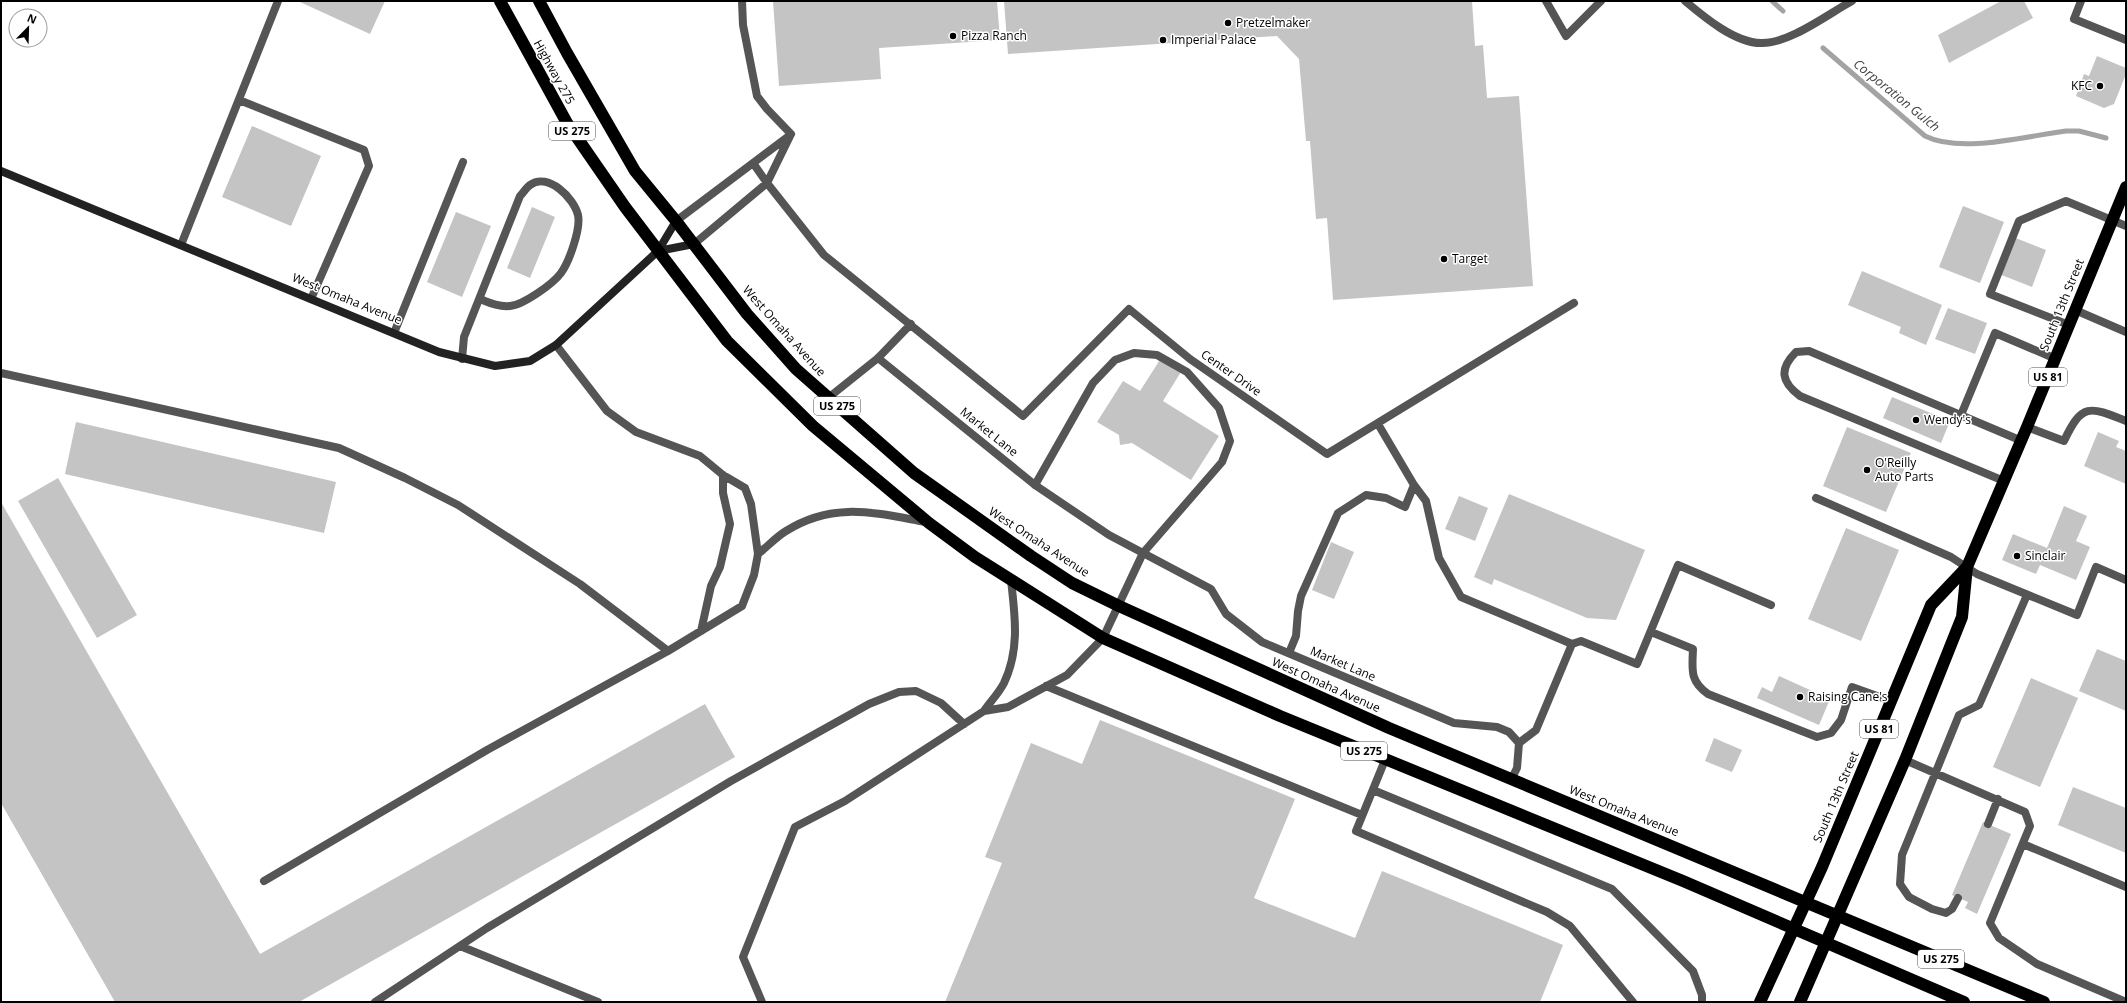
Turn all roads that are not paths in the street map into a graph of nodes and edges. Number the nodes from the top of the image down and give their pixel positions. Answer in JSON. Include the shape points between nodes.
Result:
{"nodes":[{"id":1,"x":278,"y":1,"type":"edge"},
{"id":2,"x":500,"y":1,"type":"edge"},
{"id":3,"x":539,"y":1,"type":"edge"},
{"id":4,"x":742,"y":1,"type":"edge"},
{"id":5,"x":1546,"y":1,"type":"edge"},
{"id":6,"x":1601,"y":1,"type":"edge"},
{"id":7,"x":1684,"y":1,"type":"edge"},
{"id":8,"x":1852,"y":1,"type":"edge"},
{"id":9,"x":2081,"y":1,"type":"edge"},
{"id":10,"x":2126,"y":40,"type":"edge"},
{"id":11,"x":239,"y":100,"type":"junction"},
{"id":12,"x":791,"y":134,"type":"junction"},
{"id":13,"x":463,"y":162,"type":"dead end"},
{"id":14,"x":753,"y":163,"type":"junction"},
{"id":15,"x":1,"y":171,"type":"edge"},
{"id":16,"x":766,"y":184,"type":"junction"},
{"id":17,"x":2126,"y":187,"type":"edge"},
{"id":18,"x":676,"y":221,"type":"junction"},
{"id":19,"x":2113,"y":221,"type":"junction"},
{"id":20,"x":2126,"y":226,"type":"edge"},
{"id":21,"x":694,"y":244,"type":"junction"},
{"id":22,"x":181,"y":245,"type":"junction"},
{"id":23,"x":658,"y":251,"type":"junction"},
{"id":24,"x":311,"y":299,"type":"junction"},
{"id":25,"x":480,"y":299,"type":"junction"},
{"id":26,"x":1574,"y":303,"type":"dead end"},
{"id":27,"x":2076,"y":310,"type":"junction"},
{"id":28,"x":911,"y":324,"type":"junction"},
{"id":29,"x":2069,"y":325,"type":"junction"},
{"id":30,"x":2126,"y":332,"type":"edge"},
{"id":31,"x":394,"y":333,"type":"junction"},
{"id":32,"x":556,"y":346,"type":"junction"},
{"id":33,"x":878,"y":358,"type":"junction"},
{"id":34,"x":462,"y":359,"type":"junction"},
{"id":35,"x":2056,"y":359,"type":"junction"},
{"id":36,"x":1,"y":373,"type":"edge"},
{"id":37,"x":828,"y":398,"type":"junction"},
{"id":38,"x":1961,"y":415,"type":"junction"},
{"id":39,"x":2126,"y":421,"type":"edge"},
{"id":40,"x":1378,"y":424,"type":"junction"},
{"id":41,"x":2027,"y":428,"type":"junction"},
{"id":42,"x":2022,"y":441,"type":"junction"},
{"id":43,"x":722,"y":475,"type":"junction"},
{"id":44,"x":2004,"y":481,"type":"junction"},
{"id":45,"x":1414,"y":484,"type":"junction"},
{"id":46,"x":1035,"y":485,"type":"junction"},
{"id":47,"x":1816,"y":498,"type":"dead end"},
{"id":48,"x":929,"y":522,"type":"junction"},
{"id":49,"x":1143,"y":553,"type":"junction"},
{"id":50,"x":758,"y":554,"type":"junction"},
{"id":51,"x":1967,"y":567,"type":"junction"},
{"id":52,"x":1011,"y":580,"type":"junction"},
{"id":53,"x":2126,"y":580,"type":"edge"},
{"id":54,"x":2027,"y":595,"type":"junction"},
{"id":55,"x":1119,"y":606,"type":"junction"},
{"id":56,"x":1771,"y":606,"type":"dead end"},
{"id":57,"x":701,"y":631,"type":"junction"},
{"id":58,"x":1651,"y":632,"type":"junction"},
{"id":59,"x":1103,"y":638,"type":"junction"},
{"id":60,"x":1572,"y":644,"type":"junction"},
{"id":61,"x":668,"y":651,"type":"junction"},
{"id":62,"x":1289,"y":653,"type":"junction"},
{"id":63,"x":1046,"y":686,"type":"junction"},
{"id":64,"x":1891,"y":702,"type":"junction"},
{"id":65,"x":984,"y":711,"type":"junction"},
{"id":66,"x":964,"y":724,"type":"junction"},
{"id":67,"x":1519,"y":743,"type":"junction"},
{"id":68,"x":1385,"y":760,"type":"junction"},
{"id":69,"x":1905,"y":760,"type":"junction"},
{"id":70,"x":1935,"y":772,"type":"junction"},
{"id":71,"x":1511,"y":780,"type":"junction"},
{"id":72,"x":1373,"y":790,"type":"junction"},
{"id":73,"x":1998,"y":800,"type":"junction"},
{"id":74,"x":1362,"y":815,"type":"junction"},
{"id":75,"x":1988,"y":824,"type":"dead end"},
{"id":76,"x":2023,"y":844,"type":"junction"},
{"id":77,"x":264,"y":881,"type":"dead end"},
{"id":78,"x":2126,"y":887,"type":"edge"},
{"id":79,"x":1958,"y":898,"type":"dead end"},
{"id":80,"x":1806,"y":902,"type":"junction"},
{"id":81,"x":1838,"y":916,"type":"junction"},
{"id":82,"x":1794,"y":929,"type":"junction"},
{"id":83,"x":1826,"y":942,"type":"junction"},
{"id":84,"x":460,"y":946,"type":"junction"},
{"id":85,"x":375,"y":1002,"type":"edge"},
{"id":86,"x":598,"y":1002,"type":"edge"},
{"id":87,"x":762,"y":1002,"type":"edge"},
{"id":88,"x":1633,"y":1002,"type":"edge"},
{"id":89,"x":1702,"y":1002,"type":"edge"},
{"id":90,"x":1760,"y":1002,"type":"edge"},
{"id":91,"x":1800,"y":1002,"type":"edge"},
{"id":92,"x":1964,"y":1002,"type":"edge"},
{"id":93,"x":2044,"y":1002,"type":"edge"},
{"id":94,"x":2126,"y":1002,"type":"edge"}],
"edges":[{"from":1,"to":11,"type":"street"},
{"from":2,"to":23,"type":"highway","name":"Highway 275","number":"US 275","via":[[566,123]]},
{"from":3,"to":18,"type":"highway","name":"Highway 275","number":"US 275","via":[[635,171]]},
{"from":4,"to":12,"type":"street","via":[[743,25],[757,96]]},
{"from":5,"to":6,"type":"street","via":[[1566,36]]},
{"from":7,"to":8,"type":"street","via":[[1704,18],[1735,36],[1761,44],[1777,41]]},
{"from":9,"to":10,"type":"street","via":[[2074,18]]},
{"from":11,"to":22,"type":"street"},
{"from":11,"to":24,"type":"street","via":[[364,150],[367,157],[369,166]]},
{"from":12,"to":14,"type":"street"},
{"from":12,"to":16,"type":"street"},
{"from":13,"to":31,"type":"street"},
{"from":14,"to":16,"type":"street"},
{"from":14,"to":18,"type":"street"},
{"from":15,"to":22,"type":"street","name":"West Omaha Avenue"},
{"from":16,"to":21,"type":"street"},
{"from":16,"to":28,"type":"street","via":[[824,255]]},
{"from":17,"to":19,"type":"highway","name":"South 13th Street","number":"US 81"},
{"from":18,"to":21,"type":"highway","name":"West Omaha Avenue","number":"US 275"},
{"from":18,"to":23,"type":"street","name":"West Omaha Avenue"},
{"from":19,"to":20,"type":"street"},
{"from":19,"to":27,"type":"highway","name":"South 13th Street","number":"US 81"},
{"from":19,"to":29,"type":"street","via":[[2066,201],[2019,221],[1990,294]]},
{"from":21,"to":23,"type":"street"},
{"from":21,"to":37,"type":"highway","name":"West Omaha Avenue","number":"US 275","via":[[747,314],[796,369]]},
{"from":22,"to":24,"type":"street","name":"West Omaha Avenue"},
{"from":23,"to":32,"type":"street","name":"West Omaha Avenue"},
{"from":23,"to":48,"type":"highway","number":"US 275","via":[[727,341],[813,426]]},
{"from":24,"to":31,"type":"street","name":"West Omaha Avenue"},
{"from":25,"to":25,"type":"street","via":[[493,304],[511,306],[541,292],[561,273],[578,232],[578,215],[570,197],[542,181],[530,185],[520,196]]},
{"from":25,"to":34,"type":"street","via":[[464,338]]},
{"from":26,"to":40,"type":"street","name":"Center Drive"},
{"from":27,"to":29,"type":"highway","name":"South 13th Street","number":"US 81"},
{"from":27,"to":30,"type":"street"},
{"from":28,"to":33,"type":"street"},
{"from":28,"to":40,"type":"street","name":"Center Drive","via":[[1023,416],[1129,309],[1190,359],[1327,454]]},
{"from":29,"to":35,"type":"highway","name":"South 13th Street","number":"US 81"},
{"from":31,"to":34,"type":"street","name":"West Omaha Avenue"},
{"from":32,"to":34,"type":"street","name":"West Omaha Avenue","via":[[530,361],[495,366]]},
{"from":32,"to":43,"type":"street","via":[[607,411],[636,432],[700,456]]},
{"from":33,"to":37,"type":"street"},
{"from":33,"to":46,"type":"street","name":"Market Lane"},
{"from":35,"to":38,"type":"street","via":[[1995,333]]},
{"from":35,"to":41,"type":"highway","name":"South 13th Street","number":"US 81"},
{"from":36,"to":61,"type":"street","via":[[339,448],[458,505],[580,584]]},
{"from":37,"to":55,"type":"highway","name":"West Omaha Avenue","number":"US 275","via":[[914,473],[968,512],[1072,583]]},
{"from":38,"to":42,"type":"street"},
{"from":38,"to":44,"type":"street","via":[[1809,351],[1796,352],[1784,373],[1786,383],[1800,396]]},
{"from":39,"to":41,"type":"street","via":[[2098,409],[2084,412],[2072,424],[2064,441]]},
{"from":40,"to":45,"type":"street"},
{"from":41,"to":42,"type":"highway","name":"South 13th Street","number":"US 81"},
{"from":42,"to":44,"type":"highway","name":"South 13th Street","number":"US 81"},
{"from":43,"to":50,"type":"street","via":[[745,488],[752,504]]},
{"from":43,"to":57,"type":"street","via":[[730,524],[720,567],[711,586]]},
{"from":44,"to":51,"type":"highway","name":"South 13th Street","number":"US 81"},
{"from":45,"to":60,"type":"street","via":[[1426,501],[1439,558],[1461,597]]},
{"from":45,"to":62,"type":"street","via":[[1405,507],[1386,498],[1366,495],[1338,513],[1301,596],[1296,636]]},
{"from":46,"to":49,"type":"street","name":"Market Lane","via":[[1109,535]]},
{"from":46,"to":49,"type":"street","via":[[1093,383],[1115,360],[1134,353],[1157,355],[1187,372],[1219,408],[1230,442],[1217,468]]},
{"from":47,"to":51,"type":"street","via":[[1952,557]]},
{"from":48,"to":50,"type":"street","via":[[880,513],[843,511],[810,519],[786,531]]},
{"from":48,"to":52,"type":"highway","number":"US 275","via":[[975,557]]},
{"from":49,"to":55,"type":"street"},
{"from":49,"to":62,"type":"street","name":"Market Lane","via":[[1211,589],[1226,614],[1245,630],[1262,642]]},
{"from":50,"to":57,"type":"street","via":[[754,575],[742,606]]},
{"from":51,"to":54,"type":"street","via":[[1977,574]]},
{"from":51,"to":64,"type":"highway","name":"South 13th Street","number":"US 81","via":[[1931,605]]},
{"from":51,"to":69,"type":"highway","name":"South 13th Street","number":"US 81","via":[[1962,617]]},
{"from":52,"to":59,"type":"highway","number":"US 275"},
{"from":52,"to":65,"type":"street","via":[[1015,620],[1014,655],[1003,684]]},
{"from":53,"to":54,"type":"street","via":[[2096,567],[2077,615]]},
{"from":54,"to":70,"type":"street","via":[[1980,705],[1959,715]]},
{"from":55,"to":59,"type":"street"},
{"from":55,"to":71,"type":"highway","name":"West Omaha Avenue","number":"US 275"},
{"from":56,"to":58,"type":"street","via":[[1678,565]]},
{"from":57,"to":61,"type":"street"},
{"from":58,"to":60,"type":"street","via":[[1637,664],[1581,641]]},
{"from":58,"to":64,"type":"street","via":[[1693,649],[1692,673],[1698,687],[1708,694],[1817,738],[1831,733],[1841,720],[1852,687]]},
{"from":59,"to":63,"type":"street","via":[[1067,675]]},
{"from":59,"to":68,"type":"highway","number":"US 275"},
{"from":60,"to":67,"type":"street","via":[[1536,730]]},
{"from":61,"to":77,"type":"street","via":[[487,750]]},
{"from":62,"to":67,"type":"street","name":"Market Lane","via":[[1335,675],[1454,723],[1497,727],[1509,732]]},
{"from":63,"to":65,"type":"street","via":[[1008,707]]},
{"from":63,"to":74,"type":"street"},
{"from":64,"to":80,"type":"highway","name":"South 13th Street","number":"US 81"},
{"from":65,"to":66,"type":"street"},
{"from":66,"to":84,"type":"street","via":[[941,703],[916,692],[899,692],[869,704],[731,782]]},
{"from":66,"to":87,"type":"street","via":[[845,801],[794,827],[743,957]]},
{"from":67,"to":71,"type":"street","via":[[1517,768]]},
{"from":68,"to":72,"type":"street"},
{"from":68,"to":82,"type":"highway","number":"US 275"},
{"from":69,"to":70,"type":"street"},
{"from":69,"to":81,"type":"highway","name":"South 13th Street","number":"US 81"},
{"from":70,"to":73,"type":"street"},
{"from":70,"to":79,"type":"street","via":[[1902,854],[1900,884],[1909,897],[1946,913],[1952,909]]},
{"from":71,"to":80,"type":"highway","name":"West Omaha Avenue","number":"US 275"},
{"from":72,"to":74,"type":"street"},
{"from":72,"to":89,"type":"street","via":[[1612,889],[1693,971]]},
{"from":73,"to":75,"type":"street"},
{"from":73,"to":76,"type":"street","via":[[2025,812],[2030,826]]},
{"from":74,"to":88,"type":"street","via":[[1356,831],[1547,912],[1570,926]]},
{"from":76,"to":78,"type":"street"},
{"from":76,"to":94,"type":"street","via":[[1990,923],[1999,938],[2037,964]]},
{"from":80,"to":81,"type":"highway","name":"West Omaha Avenue","number":"US 275"},
{"from":80,"to":82,"type":"highway","name":"South 13th Street","number":"US 81"},
{"from":81,"to":83,"type":"highway","name":"South 13th Street","number":"US 81"},
{"from":81,"to":93,"type":"highway","name":"West Omaha Avenue","number":"US 275"},
{"from":82,"to":83,"type":"highway","number":"US 275"},
{"from":82,"to":90,"type":"highway","name":"South 13th Street","number":"US 81"},
{"from":83,"to":91,"type":"highway","name":"South 13th Street","number":"US 81"},
{"from":83,"to":92,"type":"highway","number":"US 275"},
{"from":84,"to":85,"type":"street"},
{"from":84,"to":86,"type":"street"}]}
